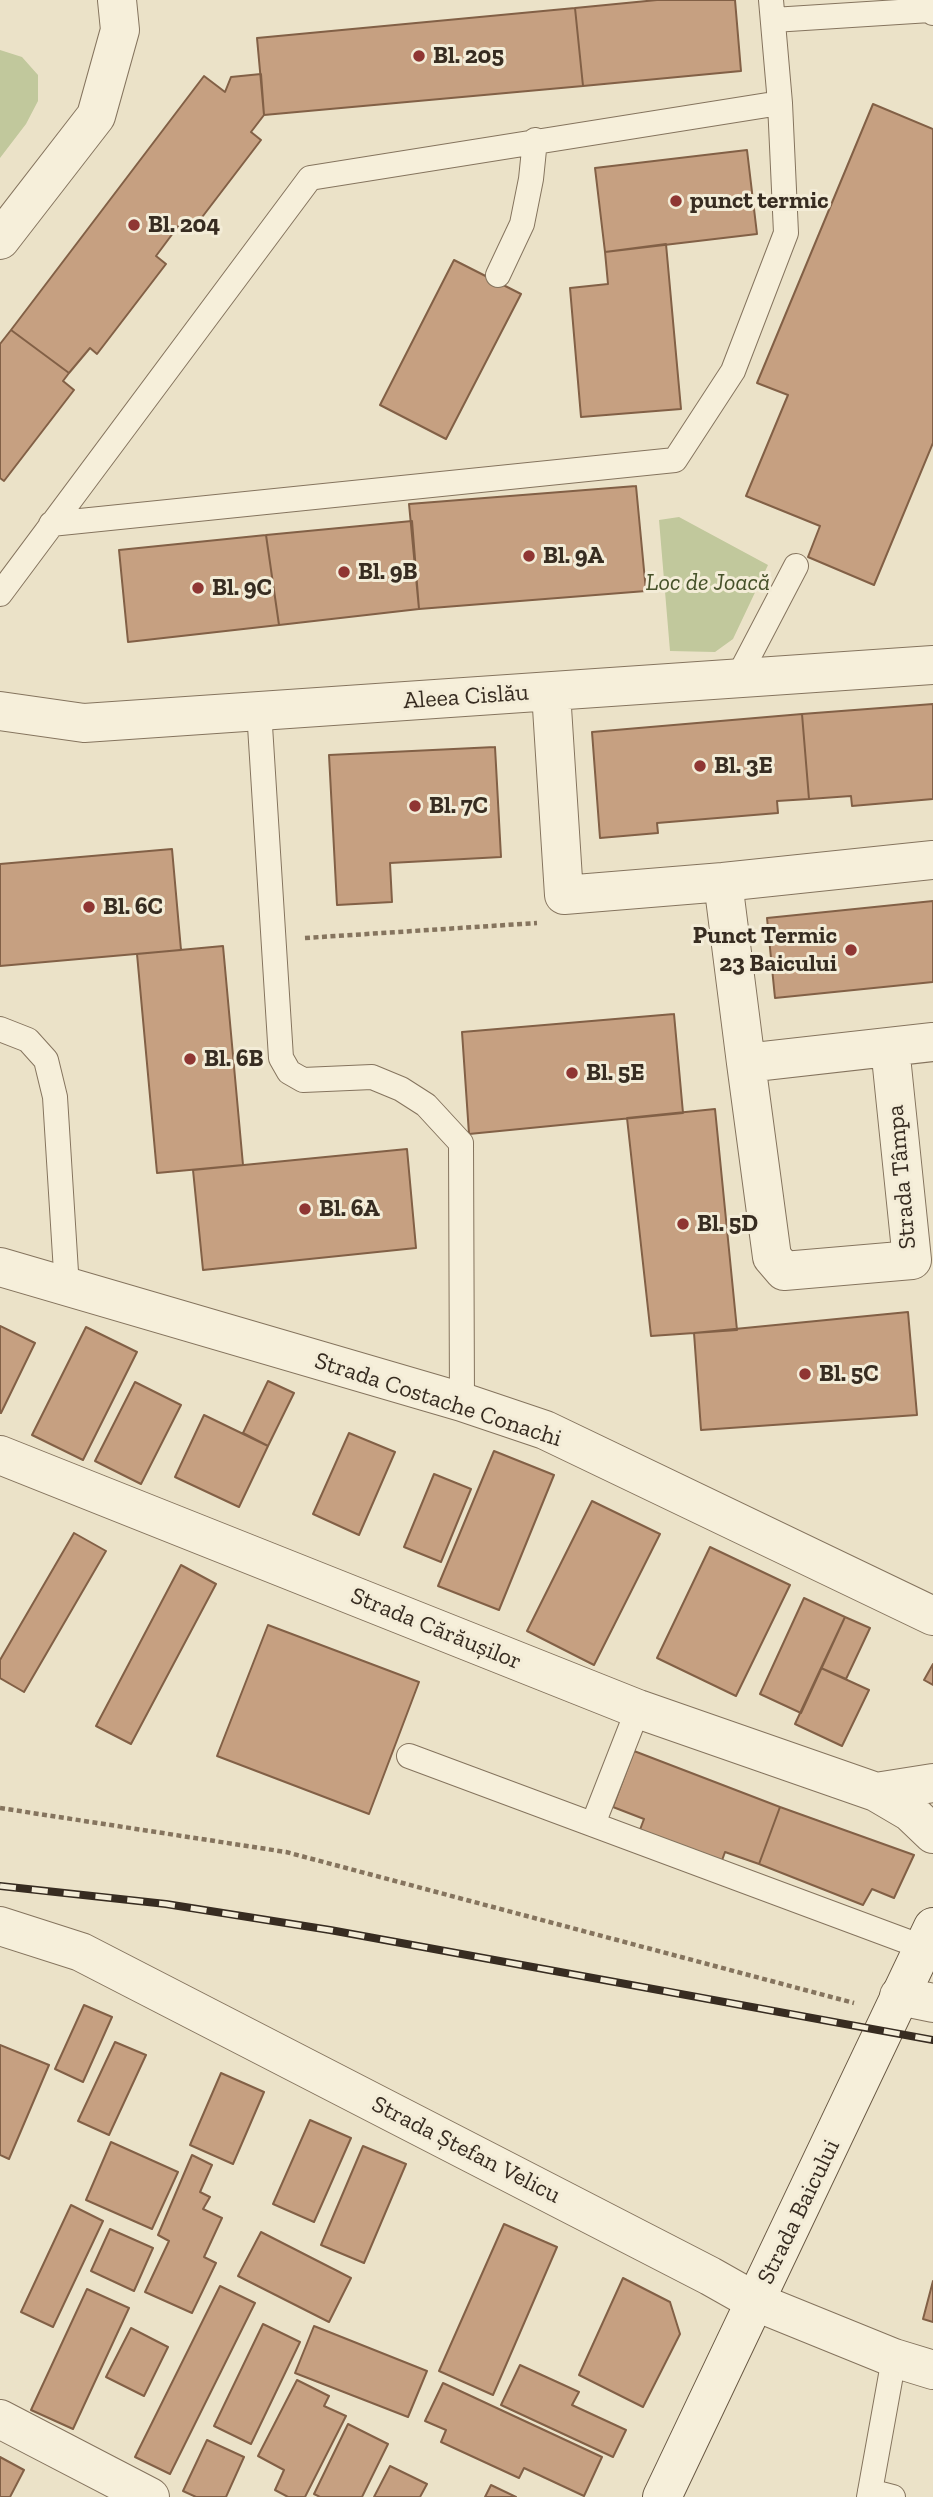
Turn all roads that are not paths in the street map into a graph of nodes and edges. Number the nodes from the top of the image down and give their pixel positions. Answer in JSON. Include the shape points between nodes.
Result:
{"nodes":[{"id":1,"x":117,"y":0,"type":"edge"},
{"id":2,"x":772,"y":10,"type":"edge"},
{"id":3,"x":933,"y":13,"type":"edge"},
{"id":4,"x":780,"y":103,"type":"junction"},
{"id":5,"x":535,"y":140,"type":"junction"},
{"id":6,"x":0,"y":240,"type":"edge"},
{"id":7,"x":498,"y":275,"type":"dead end"},
{"id":8,"x":51,"y":524,"type":"junction"},
{"id":9,"x":796,"y":566,"type":"dead end"},
{"id":10,"x":0,"y":594,"type":"edge"},
{"id":11,"x":933,"y":665,"type":"edge"},
{"id":12,"x":737,"y":679,"type":"junction"},
{"id":13,"x":551,"y":692,"type":"junction"},
{"id":14,"x":259,"y":710,"type":"junction"},
{"id":15,"x":0,"y":711,"type":"edge"},
{"id":16,"x":933,"y":860,"type":"edge"},
{"id":17,"x":723,"y":882,"type":"junction"},
{"id":18,"x":0,"y":1030,"type":"edge"},
{"id":19,"x":933,"y":1042,"type":"edge"},
{"id":20,"x":890,"y":1047,"type":"junction"},
{"id":21,"x":746,"y":1063,"type":"junction"},
{"id":22,"x":0,"y":1267,"type":"edge"},
{"id":23,"x":67,"y":1288,"type":"junction"},
{"id":24,"x":462,"y":1402,"type":"junction"},
{"id":25,"x":0,"y":1455,"type":"edge"},
{"id":26,"x":933,"y":1616,"type":"edge"},
{"id":27,"x":638,"y":1709,"type":"junction"},
{"id":28,"x":409,"y":1756,"type":"dead end"},
{"id":29,"x":933,"y":1783,"type":"edge"},
{"id":30,"x":876,"y":1792,"type":"junction"},
{"id":31,"x":593,"y":1824,"type":"junction"},
{"id":32,"x":933,"y":1833,"type":"edge"},
{"id":33,"x":0,"y":1926,"type":"edge"},
{"id":34,"x":928,"y":1937,"type":"edge"},
{"id":35,"x":908,"y":2004,"type":"edge"},
{"id":36,"x":755,"y":2302,"type":"junction"},
{"id":37,"x":894,"y":2358,"type":"junction"},
{"id":38,"x":933,"y":2370,"type":"edge"},
{"id":39,"x":0,"y":2419,"type":"edge"},
{"id":40,"x":877,"y":2495,"type":"edge"},
{"id":41,"x":150,"y":2497,"type":"edge"},
{"id":42,"x":662,"y":2497,"type":"edge"}],
"edges":[{"from":1,"to":6,"type":"street","via":[[120,30],[96,116]]},
{"from":2,"to":3,"type":"lane"},
{"from":2,"to":4,"type":"lane"},
{"from":4,"to":5,"type":"lane"},
{"from":4,"to":8,"type":"lane","via":[[786,233],[733,371],[674,460]]},
{"from":5,"to":7,"type":"lane","via":[[522,224]]},
{"from":5,"to":8,"type":"lane","via":[[310,178]]},
{"from":8,"to":10,"type":"lane"},
{"from":9,"to":12,"type":"lane"},
{"from":11,"to":12,"type":"street","name":"Aleea Cislău"},
{"from":12,"to":13,"type":"street","name":"Aleea Cislău"},
{"from":13,"to":14,"type":"street","name":"Aleea Cislău"},
{"from":13,"to":17,"type":"street","via":[[564,894]]},
{"from":14,"to":15,"type":"street","name":"Aleea Cislău","via":[[84,723]]},
{"from":14,"to":24,"type":"lane","via":[[281,1058],[286,1069],[303,1080],[372,1077],[401,1088],[426,1105],[461,1143]]},
{"from":16,"to":17,"type":"street"},
{"from":17,"to":21,"type":"street","name":"Strada Tâmpa"},
{"from":18,"to":23,"type":"lane","via":[[28,1040],[46,1060],[52,1085]]},
{"from":19,"to":20,"type":"street"},
{"from":20,"to":21,"type":"street"},
{"from":20,"to":21,"type":"street","name":"Strada Tâmpa","via":[[912,1260],[787,1271],[776,1265]]},
{"from":22,"to":23,"type":"street","name":"Strada Costache Conachi"},
{"from":23,"to":24,"type":"street","name":"Strada Costache Conachi"},
{"from":24,"to":26,"type":"street","name":"Strada Costache Conachi","via":[[545,1430]]},
{"from":25,"to":27,"type":"street","name":"Strada Cărăușilor"},
{"from":27,"to":30,"type":"street","name":"Strada Cărăușilor"},
{"from":27,"to":31,"type":"lane"},
{"from":28,"to":31,"type":"lane"},
{"from":29,"to":30,"type":"street","name":"Strada Cărăușilor"},
{"from":30,"to":32,"type":"street","name":"Strada Cărăușilor","via":[[911,1812]]},
{"from":31,"to":34,"type":"lane"},
{"from":33,"to":36,"type":"street","name":"Strada Ștefan Velicu","via":[[81,1952]]},
{"from":34,"to":35,"type":"street","name":"Strada Baicului"},
{"from":35,"to":36,"type":"street","name":"Strada Baicului"},
{"from":36,"to":37,"type":"street","name":"Strada Ștefan Velicu"},
{"from":36,"to":42,"type":"street","name":"Strada Baicului"},
{"from":37,"to":38,"type":"street","name":"Strada Ștefan Velicu"},
{"from":37,"to":40,"type":"lane"},
{"from":39,"to":41,"type":"street"}]}
